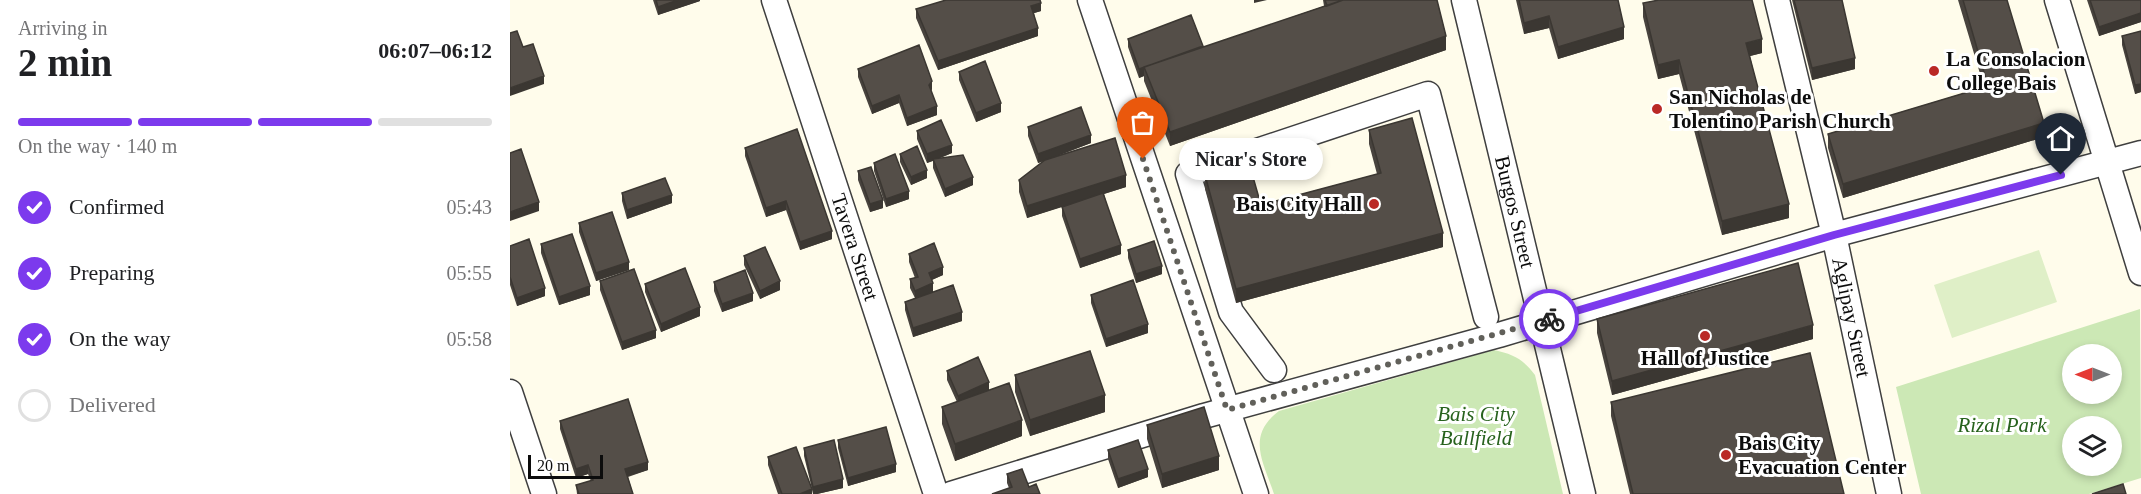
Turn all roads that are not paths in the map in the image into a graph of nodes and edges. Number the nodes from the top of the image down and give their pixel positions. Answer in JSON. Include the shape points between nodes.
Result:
{"nodes":[{"id":1,"x":774,"y":0,"type":"edge"},
{"id":2,"x":1090,"y":0,"type":"edge"},
{"id":3,"x":1464,"y":0,"type":"edge"},
{"id":4,"x":1777,"y":0,"type":"edge"},
{"id":5,"x":2057,"y":0,"type":"edge"},
{"id":6,"x":2141,"y":153,"type":"edge"},
{"id":7,"x":2107,"y":163,"type":"junction"},
{"id":8,"x":1834,"y":235,"type":"junction"},
{"id":9,"x":2141,"y":273,"type":"edge"},
{"id":10,"x":1486,"y":317,"type":"dead end"},
{"id":11,"x":1542,"y":321,"type":"junction"},
{"id":12,"x":1274,"y":370,"type":"dead end"},
{"id":13,"x":510,"y":392,"type":"edge"},
{"id":14,"x":1227,"y":410,"type":"junction"},
{"id":15,"x":544,"y":494,"type":"edge"},
{"id":16,"x":936,"y":494,"type":"edge"},
{"id":17,"x":951,"y":494,"type":"edge"},
{"id":18,"x":1256,"y":494,"type":"edge"},
{"id":19,"x":1583,"y":494,"type":"edge"},
{"id":20,"x":1888,"y":494,"type":"edge"}],
"edges":[{"from":1,"to":16,"type":"street","name":"Tavera Street"},
{"from":2,"to":14,"type":"street"},
{"from":3,"to":11,"type":"street","name":"Burgos Street"},
{"from":4,"to":8,"type":"street","name":"Aglipay Street"},
{"from":5,"to":7,"type":"street"},
{"from":6,"to":7,"type":"street"},
{"from":7,"to":8,"type":"street"},
{"from":7,"to":9,"type":"street"},
{"from":8,"to":11,"type":"street"},
{"from":8,"to":20,"type":"street","name":"Aglipay Street"},
{"from":10,"to":12,"type":"street","via":[[1428,94],[1188,174],[1232,312]]},
{"from":11,"to":14,"type":"street"},
{"from":11,"to":19,"type":"street","name":"Burgos Street"},
{"from":13,"to":15,"type":"street"},
{"from":14,"to":17,"type":"street"},
{"from":14,"to":18,"type":"street"}]}
